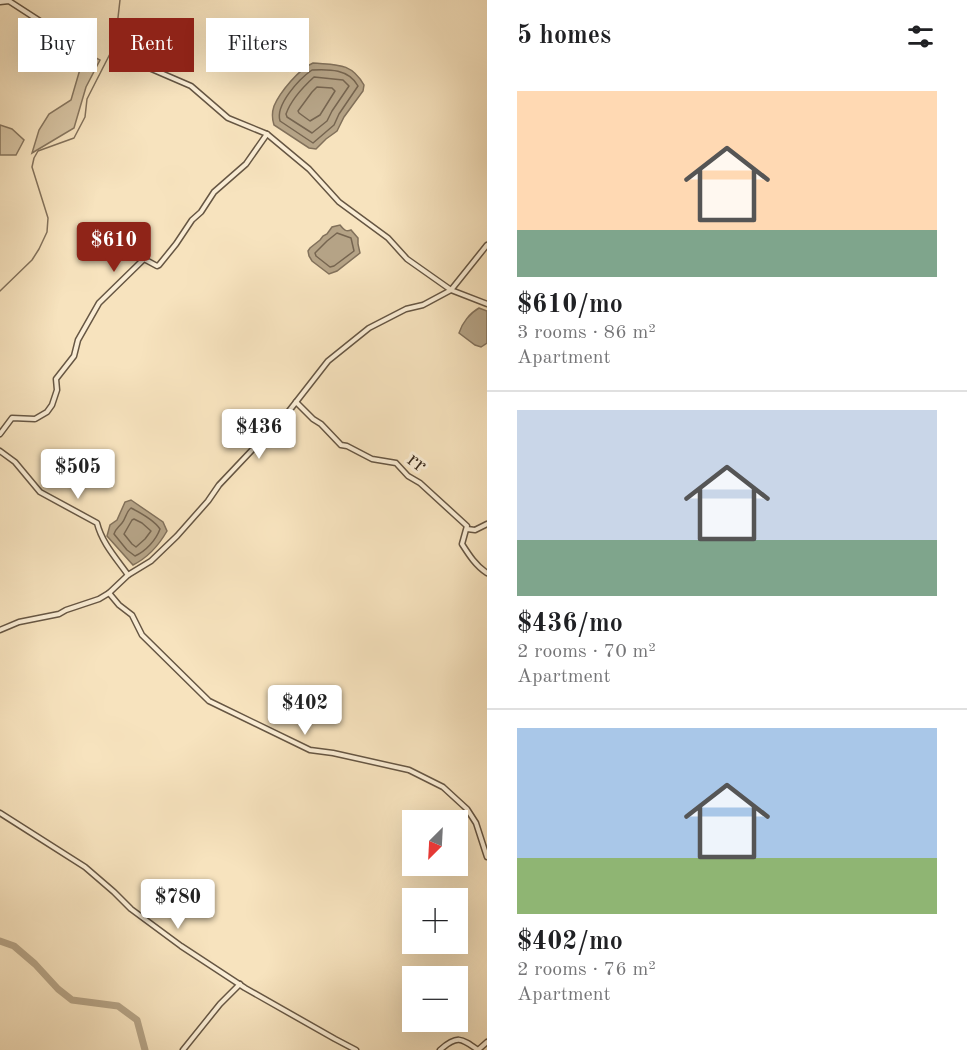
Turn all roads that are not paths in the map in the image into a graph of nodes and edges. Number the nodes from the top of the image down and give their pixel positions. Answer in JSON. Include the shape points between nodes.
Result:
{"nodes":[{"id":1,"x":0,"y":2,"type":"edge"},
{"id":2,"x":36,"y":18,"type":"edge"},
{"id":3,"x":159,"y":72,"type":"edge"},
{"id":4,"x":267,"y":134,"type":"junction"},
{"id":5,"x":487,"y":245,"type":"edge"},
{"id":6,"x":451,"y":290,"type":"junction"},
{"id":7,"x":487,"y":304,"type":"edge"},
{"id":8,"x":296,"y":402,"type":"junction"},
{"id":9,"x":0,"y":434,"type":"edge"},
{"id":10,"x":0,"y":451,"type":"edge"},
{"id":11,"x":487,"y":524,"type":"edge"},
{"id":12,"x":467,"y":529,"type":"junction"},
{"id":13,"x":487,"y":573,"type":"edge"},
{"id":14,"x":128,"y":575,"type":"junction"},
{"id":15,"x":110,"y":593,"type":"junction"},
{"id":16,"x":0,"y":630,"type":"edge"},
{"id":17,"x":0,"y":813,"type":"edge"},
{"id":18,"x":487,"y":857,"type":"edge"},
{"id":19,"x":240,"y":984,"type":"junction"},
{"id":20,"x":487,"y":1044,"type":"edge"},
{"id":21,"x":183,"y":1050,"type":"edge"},
{"id":22,"x":356,"y":1050,"type":"edge"},
{"id":23,"x":440,"y":1050,"type":"edge"},
{"id":24,"x":478,"y":1050,"type":"edge"}],
"edges":[{"from":1,"to":2,"type":"street","via":[[9,1]]},
{"from":3,"to":4,"type":"street","via":[[191,86],[228,118]]},
{"from":4,"to":6,"type":"street","via":[[339,202],[388,238],[407,260]]},
{"from":4,"to":9,"type":"street","via":[[246,164],[210,197],[159,265],[142,260],[99,303],[78,340],[74,356],[56,379],[57,390],[50,409],[35,419],[12,418]]},
{"from":5,"to":6,"type":"street"},
{"from":6,"to":7,"type":"street"},
{"from":6,"to":8,"type":"street","via":[[391,316],[358,336],[328,361]]},
{"from":8,"to":12,"type":"street","name":"rr","via":[[341,445],[372,459],[396,463],[460,518]]},
{"from":8,"to":14,"type":"street","via":[[177,536],[151,561]]},
{"from":10,"to":14,"type":"street","via":[[15,462],[40,492],[97,523],[106,544]]},
{"from":11,"to":12,"type":"street"},
{"from":12,"to":13,"type":"street","via":[[462,544]]},
{"from":14,"to":15,"type":"street"},
{"from":15,"to":16,"type":"street","via":[[59,614]]},
{"from":15,"to":18,"type":"street","via":[[132,615],[142,636],[209,701],[310,750],[409,770],[443,787],[476,823]]},
{"from":17,"to":19,"type":"street","via":[[85,867],[138,915]]},
{"from":19,"to":21,"type":"street"},
{"from":19,"to":22,"type":"street"},
{"from":20,"to":24,"type":"street"},
{"from":23,"to":24,"type":"street","via":[[458,1039]]}]}
